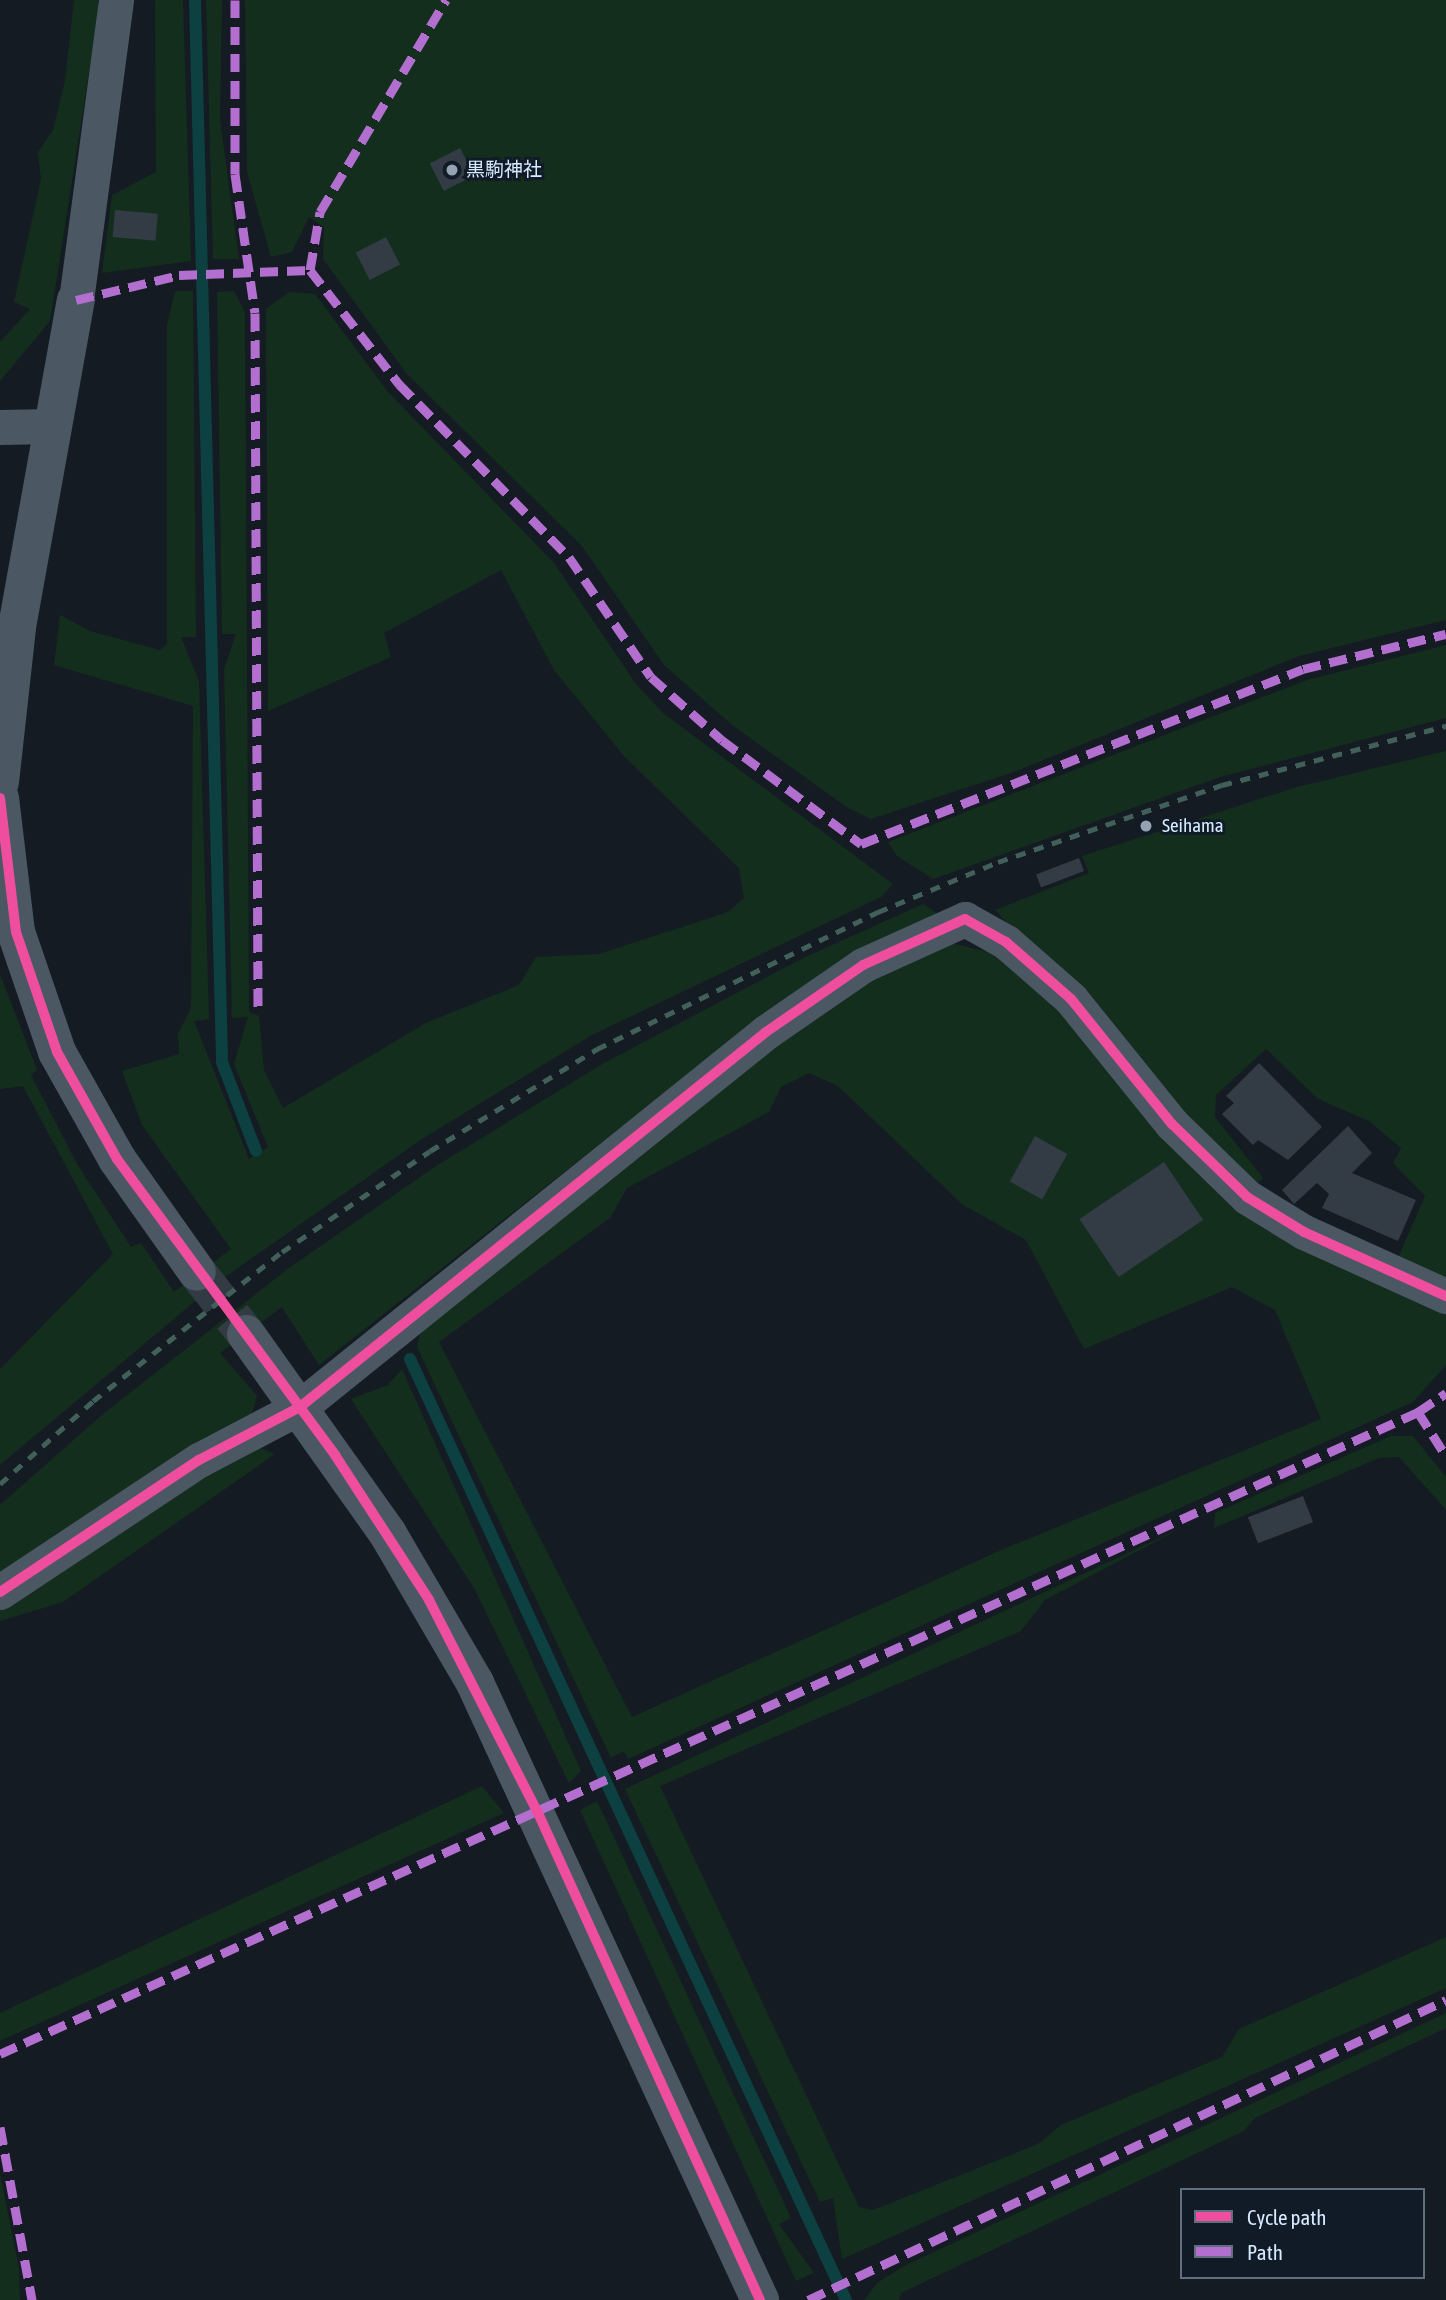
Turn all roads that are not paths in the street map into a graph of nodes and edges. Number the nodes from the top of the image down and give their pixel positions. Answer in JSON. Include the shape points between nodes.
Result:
{"nodes":[{"id":1,"x":116,"y":0,"type":"edge"},
{"id":2,"x":76,"y":300,"type":"joint"},
{"id":3,"x":52,"y":426,"type":"junction"},
{"id":4,"x":0,"y":427,"type":"edge"},
{"id":5,"x":0,"y":782,"type":"edge"},
{"id":6,"x":0,"y":798,"type":"edge"},
{"id":7,"x":197,"y":1272,"type":"tunnel mouth"},
{"id":8,"x":1446,"y":1296,"type":"edge"},
{"id":9,"x":246,"y":1334,"type":"tunnel mouth"},
{"id":10,"x":300,"y":1407,"type":"junction"},
{"id":11,"x":0,"y":1592,"type":"edge"},
{"id":12,"x":760,"y":2300,"type":"edge"}],
"edges":[{"from":1,"to":2,"type":"street"},
{"from":2,"to":3,"type":"street"},
{"from":3,"to":4,"type":"street"},
{"from":3,"to":5,"type":"street","via":[[5,708]]},
{"from":6,"to":7,"type":"street","via":[[16,932],[57,1052],[117,1159]]},
{"from":8,"to":10,"type":"street","via":[[1341,1251],[1247,1197],[1172,1124],[1062,991],[1006,942],[965,919],[863,965],[766,1031]]},
{"from":9,"to":10,"type":"street"},
{"from":10,"to":11,"type":"street","via":[[199,1460]]},
{"from":10,"to":12,"type":"street","via":[[388,1534],[475,1683]]}]}
